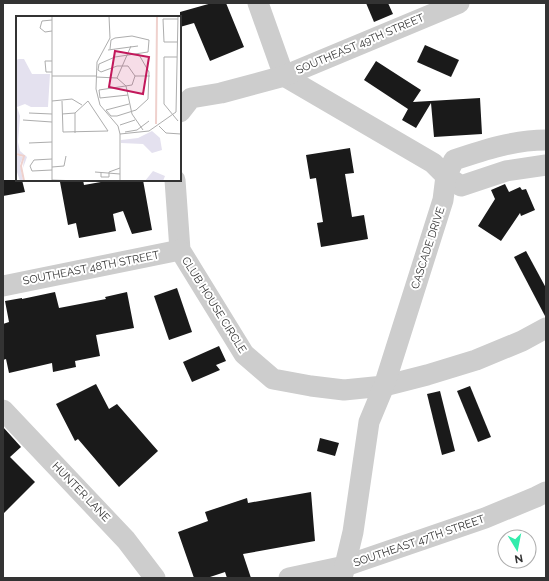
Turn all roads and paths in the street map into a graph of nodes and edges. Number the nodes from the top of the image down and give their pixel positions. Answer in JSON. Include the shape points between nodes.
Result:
{"nodes":[{"id":1,"x":258,"y":3,"type":"edge"},
{"id":2,"x":459,"y":3,"type":"edge"},
{"id":3,"x":284,"y":76,"type":"junction"},
{"id":4,"x":181,"y":111,"type":"edge"},
{"id":5,"x":546,"y":140,"type":"edge"},
{"id":6,"x":546,"y":165,"type":"edge"},
{"id":7,"x":446,"y":176,"type":"junction"},
{"id":8,"x":175,"y":181,"type":"edge"},
{"id":9,"x":180,"y":250,"type":"junction"},
{"id":10,"x":3,"y":286,"type":"edge"},
{"id":11,"x":546,"y":328,"type":"edge"},
{"id":12,"x":384,"y":386,"type":"junction"},
{"id":13,"x":3,"y":410,"type":"edge"},
{"id":14,"x":546,"y":492,"type":"edge"},
{"id":15,"x":343,"y":572,"type":"edge"},
{"id":16,"x":155,"y":578,"type":"edge"},
{"id":17,"x":289,"y":578,"type":"edge"}],
"edges":[{"from":1,"to":3,"type":"street"},
{"from":2,"to":3,"type":"street","name":"SOUTHEAST 49TH STREET"},
{"from":3,"to":4,"type":"street","via":[[221,93],[191,98]]},
{"from":3,"to":7,"type":"street","via":[[433,163]]},
{"from":5,"to":7,"type":"street","via":[[500,146],[454,160]]},
{"from":6,"to":7,"type":"street","via":[[506,171],[461,186]]},
{"from":7,"to":12,"type":"street","name":"CASCADE DRIVE","via":[[443,200]]},
{"from":8,"to":9,"type":"street","name":"CLUB HOUSE CIRCLE"},
{"from":9,"to":10,"type":"street","name":"SOUTHEAST 48TH STREET"},
{"from":9,"to":12,"type":"street","name":"CLUB HOUSE CIRCLE","via":[[244,354],[273,379],[344,390]]},
{"from":11,"to":12,"type":"street","name":"CLUB HOUSE CIRCLE","via":[[476,360]]},
{"from":12,"to":15,"type":"street","name":"CASCADE DRIVE","via":[[369,422],[353,532]]},
{"from":13,"to":16,"type":"street","name":"HUNTER LANE","via":[[126,540]]},
{"from":14,"to":15,"type":"street","name":"SOUTHEAST 47TH STREET"},
{"from":15,"to":17,"type":"street","name":"SOUTHEAST 47TH STREET"}]}
